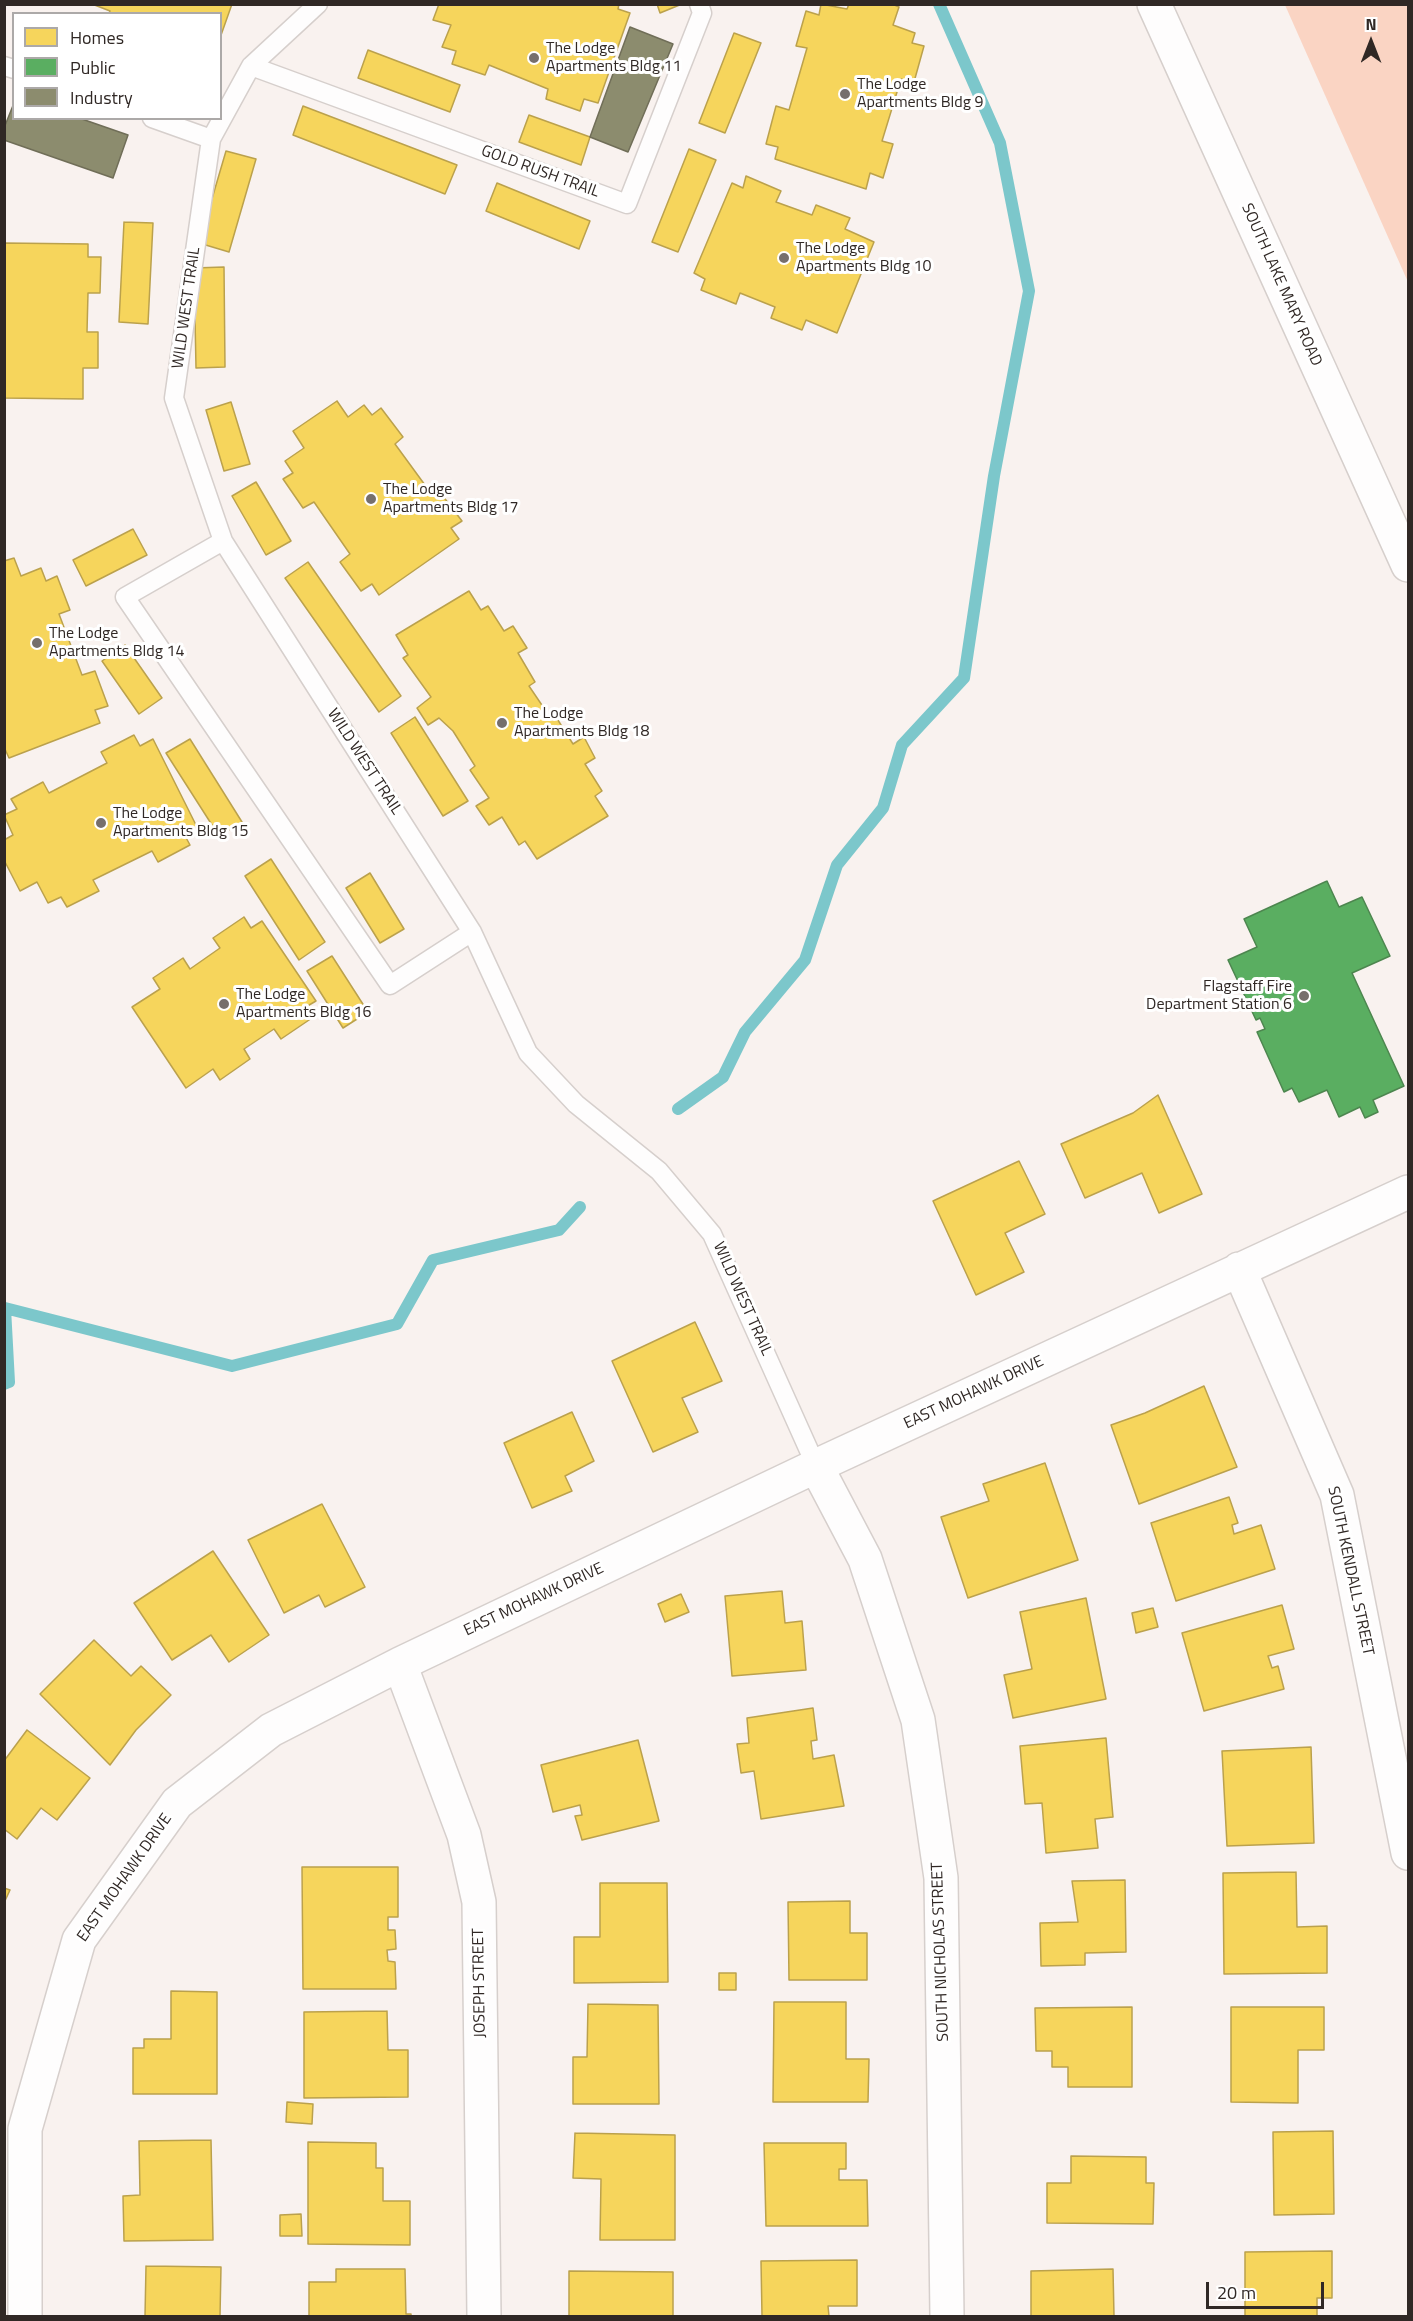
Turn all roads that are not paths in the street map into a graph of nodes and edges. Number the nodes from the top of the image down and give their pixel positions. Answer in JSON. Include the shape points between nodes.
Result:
{"nodes":[{"id":1,"x":318,"y":4,"type":"edge"},
{"id":2,"x":699,"y":4,"type":"edge"},
{"id":3,"x":1154,"y":4,"type":"edge"},
{"id":4,"x":251,"y":66,"type":"junction"},
{"id":5,"x":157,"y":120,"type":"edge"},
{"id":6,"x":222,"y":120,"type":"edge"},
{"id":7,"x":222,"y":120,"type":"edge"},
{"id":8,"x":211,"y":140,"type":"junction"},
{"id":9,"x":223,"y":541,"type":"junction"},
{"id":10,"x":1408,"y":565,"type":"edge"},
{"id":11,"x":472,"y":932,"type":"junction"},
{"id":12,"x":1408,"y":1192,"type":"edge"},
{"id":13,"x":1239,"y":1269,"type":"junction"},
{"id":14,"x":816,"y":1466,"type":"junction"},
{"id":15,"x":400,"y":1664,"type":"junction"},
{"id":16,"x":1408,"y":1852,"type":"edge"},
{"id":17,"x":25,"y":2316,"type":"edge"},
{"id":18,"x":484,"y":2316,"type":"edge"},
{"id":19,"x":947,"y":2316,"type":"edge"}],
"edges":[{"from":1,"to":4,"type":"lane","name":"WILD WEST TRAIL"},
{"from":2,"to":4,"type":"lane","name":"GOLD RUSH TRAIL","via":[[702,13],[627,204]]},
{"from":3,"to":10,"type":"street","name":"SOUTH LAKE MARY ROAD"},
{"from":4,"to":6,"type":"lane","name":"WILD WEST TRAIL"},
{"from":5,"to":8,"type":"lane"},
{"from":7,"to":8,"type":"lane","name":"WILD WEST TRAIL"},
{"from":8,"to":9,"type":"lane","name":"WILD WEST TRAIL","via":[[174,398]]},
{"from":9,"to":11,"type":"lane","name":"WILD WEST TRAIL"},
{"from":9,"to":11,"type":"lane","via":[[125,597],[390,985]]},
{"from":11,"to":14,"type":"lane","name":"WILD WEST TRAIL","via":[[528,1053],[576,1104],[659,1171],[712,1234]]},
{"from":12,"to":13,"type":"street","name":"EAST MOHAWK DRIVE"},
{"from":13,"to":14,"type":"street","name":"EAST MOHAWK DRIVE"},
{"from":13,"to":16,"type":"street","name":"SOUTH KENDALL STREET","via":[[1337,1495]]},
{"from":14,"to":15,"type":"street","name":"EAST MOHAWK DRIVE"},
{"from":14,"to":19,"type":"street","name":"SOUTH NICHOLAS STREET","via":[[865,1559],[918,1720],[941,1878]]},
{"from":15,"to":17,"type":"street","name":"EAST MOHAWK DRIVE","via":[[271,1730],[177,1803],[79,1940],[25,2129]]},
{"from":15,"to":18,"type":"street","name":"JOSEPH STREET","via":[[464,1835],[480,1902]]}]}
